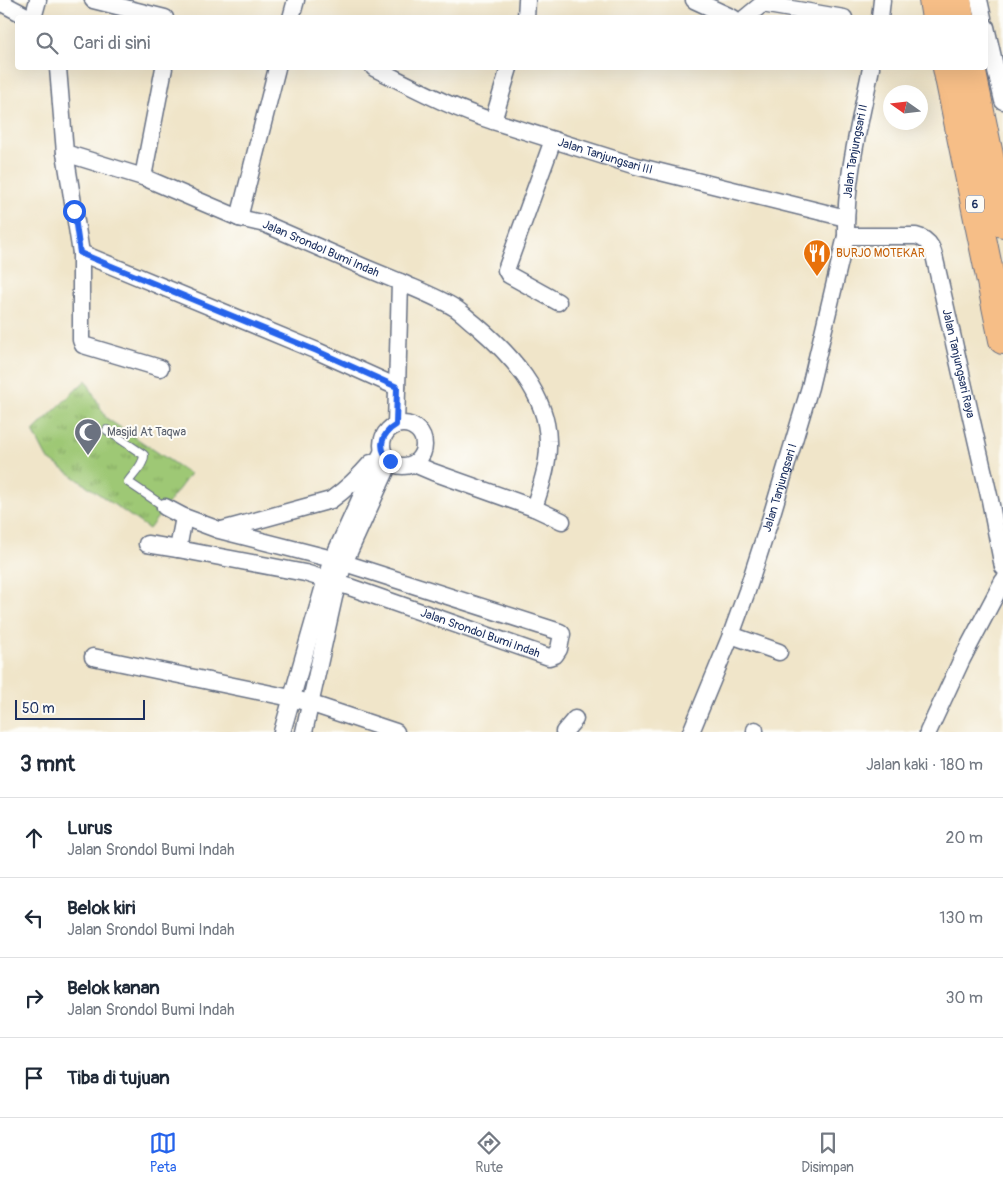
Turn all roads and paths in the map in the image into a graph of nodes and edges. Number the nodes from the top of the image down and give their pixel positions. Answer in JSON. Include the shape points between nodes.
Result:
{"nodes":[{"id":1,"x":38,"y":0,"type":"edge"},
{"id":2,"x":93,"y":0,"type":"edge"},
{"id":3,"x":296,"y":0,"type":"edge"},
{"id":4,"x":527,"y":0,"type":"edge"},
{"id":5,"x":694,"y":0,"type":"edge"},
{"id":6,"x":882,"y":0,"type":"edge"},
{"id":7,"x":933,"y":0,"type":"edge"},
{"id":8,"x":957,"y":0,"type":"edge"},
{"id":9,"x":979,"y":0,"type":"edge"},
{"id":10,"x":0,"y":2,"type":"edge"},
{"id":11,"x":26,"y":15,"type":"edge"},
{"id":12,"x":33,"y":15,"type":"edge"},
{"id":13,"x":154,"y":15,"type":"edge"},
{"id":14,"x":292,"y":15,"type":"edge"},
{"id":15,"x":526,"y":15,"type":"edge"},
{"id":16,"x":726,"y":15,"type":"edge"},
{"id":17,"x":748,"y":15,"type":"edge"},
{"id":18,"x":827,"y":15,"type":"edge"},
{"id":19,"x":880,"y":15,"type":"edge"},
{"id":20,"x":936,"y":15,"type":"edge"},
{"id":21,"x":960,"y":15,"type":"edge"},
{"id":22,"x":982,"y":15,"type":"edge"},
{"id":23,"x":988,"y":36,"type":"edge"},
{"id":24,"x":58,"y":70,"type":"edge"},
{"id":25,"x":164,"y":70,"type":"edge"},
{"id":26,"x":276,"y":70,"type":"edge"},
{"id":27,"x":378,"y":70,"type":"edge"},
{"id":28,"x":508,"y":70,"type":"edge"},
{"id":29,"x":871,"y":70,"type":"edge"},
{"id":30,"x":947,"y":70,"type":"edge"},
{"id":31,"x":971,"y":70,"type":"edge"},
{"id":32,"x":1003,"y":102,"type":"edge"},
{"id":33,"x":493,"y":121,"type":"junction"},
{"id":34,"x":553,"y":140,"type":"junction"},
{"id":35,"x":65,"y":153,"type":"junction"},
{"id":36,"x":143,"y":177,"type":"junction"},
{"id":37,"x":239,"y":218,"type":"junction"},
{"id":38,"x":846,"y":218,"type":"junction"},
{"id":39,"x":1003,"y":223,"type":"edge"},
{"id":40,"x":846,"y":236,"type":"junction"},
{"id":41,"x":80,"y":253,"type":"junction"},
{"id":42,"x":400,"y":282,"type":"junction"},
{"id":43,"x":558,"y":302,"type":"dead end"},
{"id":44,"x":1003,"y":340,"type":"edge"},
{"id":45,"x":160,"y":368,"type":"dead end"},
{"id":46,"x":397,"y":387,"type":"junction"},
{"id":47,"x":396,"y":425,"type":"junction"},
{"id":48,"x":107,"y":430,"type":"dead end"},
{"id":49,"x":385,"y":454,"type":"junction"},
{"id":50,"x":414,"y":464,"type":"junction"},
{"id":51,"x":165,"y":507,"type":"joint"},
{"id":52,"x":534,"y":508,"type":"junction"},
{"id":53,"x":183,"y":520,"type":"junction"},
{"id":54,"x":562,"y":521,"type":"dead end"},
{"id":55,"x":220,"y":530,"type":"junction"},
{"id":56,"x":147,"y":544,"type":"dead end"},
{"id":57,"x":178,"y":547,"type":"junction"},
{"id":58,"x":1003,"y":568,"type":"edge"},
{"id":59,"x":334,"y":572,"type":"junction"},
{"id":60,"x":1003,"y":581,"type":"edge"},
{"id":61,"x":731,"y":634,"type":"junction"},
{"id":62,"x":779,"y":652,"type":"dead end"},
{"id":63,"x":93,"y":657,"type":"dead end"},
{"id":64,"x":291,"y":698,"type":"junction"},
{"id":65,"x":309,"y":702,"type":"junction"},
{"id":66,"x":576,"y":719,"type":"dead end"},
{"id":67,"x":282,"y":732,"type":"edge"},
{"id":68,"x":304,"y":732,"type":"edge"},
{"id":69,"x":396,"y":732,"type":"edge"},
{"id":70,"x":564,"y":732,"type":"edge"},
{"id":71,"x":691,"y":732,"type":"edge"},
{"id":72,"x":928,"y":732,"type":"edge"}],
"edges":[{"from":1,"to":12,"type":"street"},
{"from":2,"to":13,"type":"street"},
{"from":3,"to":14,"type":"street"},
{"from":4,"to":15,"type":"street"},
{"from":5,"to":16,"type":"street"},
{"from":6,"to":19,"type":"street"},
{"from":7,"to":20,"type":"highway"},
{"from":8,"to":21,"type":"highway"},
{"from":9,"to":22,"type":"street"},
{"from":10,"to":11,"type":"street"},
{"from":17,"to":18,"type":"street","via":[[760,4]]},
{"from":23,"to":32,"type":"street"},
{"from":24,"to":35,"type":"street"},
{"from":25,"to":36,"type":"street"},
{"from":26,"to":37,"type":"street"},
{"from":27,"to":33,"type":"street","name":"Jalan Tanjungsari III","via":[[437,99]]},
{"from":28,"to":33,"type":"street"},
{"from":29,"to":38,"type":"street","name":"Jalan Tanjungsari II","via":[[854,152]]},
{"from":30,"to":44,"type":"highway","number":"6"},
{"from":31,"to":39,"type":"highway","number":"6"},
{"from":33,"to":34,"type":"street","name":"Jalan Tanjungsari III"},
{"from":34,"to":38,"type":"street","name":"Jalan Tanjungsari III","via":[[636,166]]},
{"from":34,"to":43,"type":"street","via":[[506,270],[509,275]]},
{"from":35,"to":36,"type":"street","name":"Jalan Srondol Bumi Indah"},
{"from":35,"to":41,"type":"street"},
{"from":36,"to":37,"type":"street","name":"Jalan Srondol Bumi Indah"},
{"from":37,"to":42,"type":"street","name":"Jalan Srondol Bumi Indah","via":[[265,224]]},
{"from":38,"to":40,"type":"street","name":"Jalan Tanjungsari II"},
{"from":40,"to":58,"type":"street","name":"Jalan Tanjungsari Raya","via":[[916,236],[929,243]]},
{"from":40,"to":61,"type":"street","name":"Jalan Tanjungsari I","via":[[810,387],[748,591]]},
{"from":41,"to":45,"type":"street","via":[[83,345]]},
{"from":41,"to":46,"type":"street"},
{"from":42,"to":46,"type":"street"},
{"from":42,"to":52,"type":"street","name":"Jalan Srondol Bumi Indah","via":[[456,308],[502,349],[538,398],[548,434],[548,449]]},
{"from":46,"to":47,"type":"street"},
{"from":47,"to":49,"type":"street","via":[[385,434]]},
{"from":47,"to":50,"type":"street","via":[[409,424],[424,439],[423,453]]},
{"from":48,"to":51,"type":"lane","via":[[144,455],[142,464],[128,482]]},
{"from":49,"to":50,"type":"street","via":[[400,466]]},
{"from":49,"to":55,"type":"street","via":[[331,500]]},
{"from":49,"to":59,"type":"street","via":[[377,462]]},
{"from":50,"to":52,"type":"street"},
{"from":51,"to":53,"type":"street","name":"Jalan Srondol Bumi Indah"},
{"from":52,"to":54,"type":"street"},
{"from":53,"to":55,"type":"street","name":"Jalan Srondol Bumi Indah"},
{"from":53,"to":57,"type":"street"},
{"from":55,"to":59,"type":"street","name":"Jalan Srondol Bumi Indah"},
{"from":56,"to":57,"type":"street","name":"Jalan Srondol Bumi Indah"},
{"from":57,"to":59,"type":"street","name":"Jalan Srondol Bumi Indah","via":[[305,573]]},
{"from":59,"to":59,"type":"street","name":"Jalan Srondol Bumi Indah","via":[[560,632],[559,649],[549,657]]},
{"from":59,"to":64,"type":"street"},
{"from":59,"to":65,"type":"street"},
{"from":60,"to":72,"type":"street"},
{"from":61,"to":62,"type":"street"},
{"from":61,"to":71,"type":"street","name":"Jalan Tanjungsari I"},
{"from":63,"to":64,"type":"street"},
{"from":64,"to":65,"type":"street"},
{"from":64,"to":67,"type":"street"},
{"from":65,"to":68,"type":"street"},
{"from":65,"to":69,"type":"street"},
{"from":66,"to":70,"type":"street"}]}
